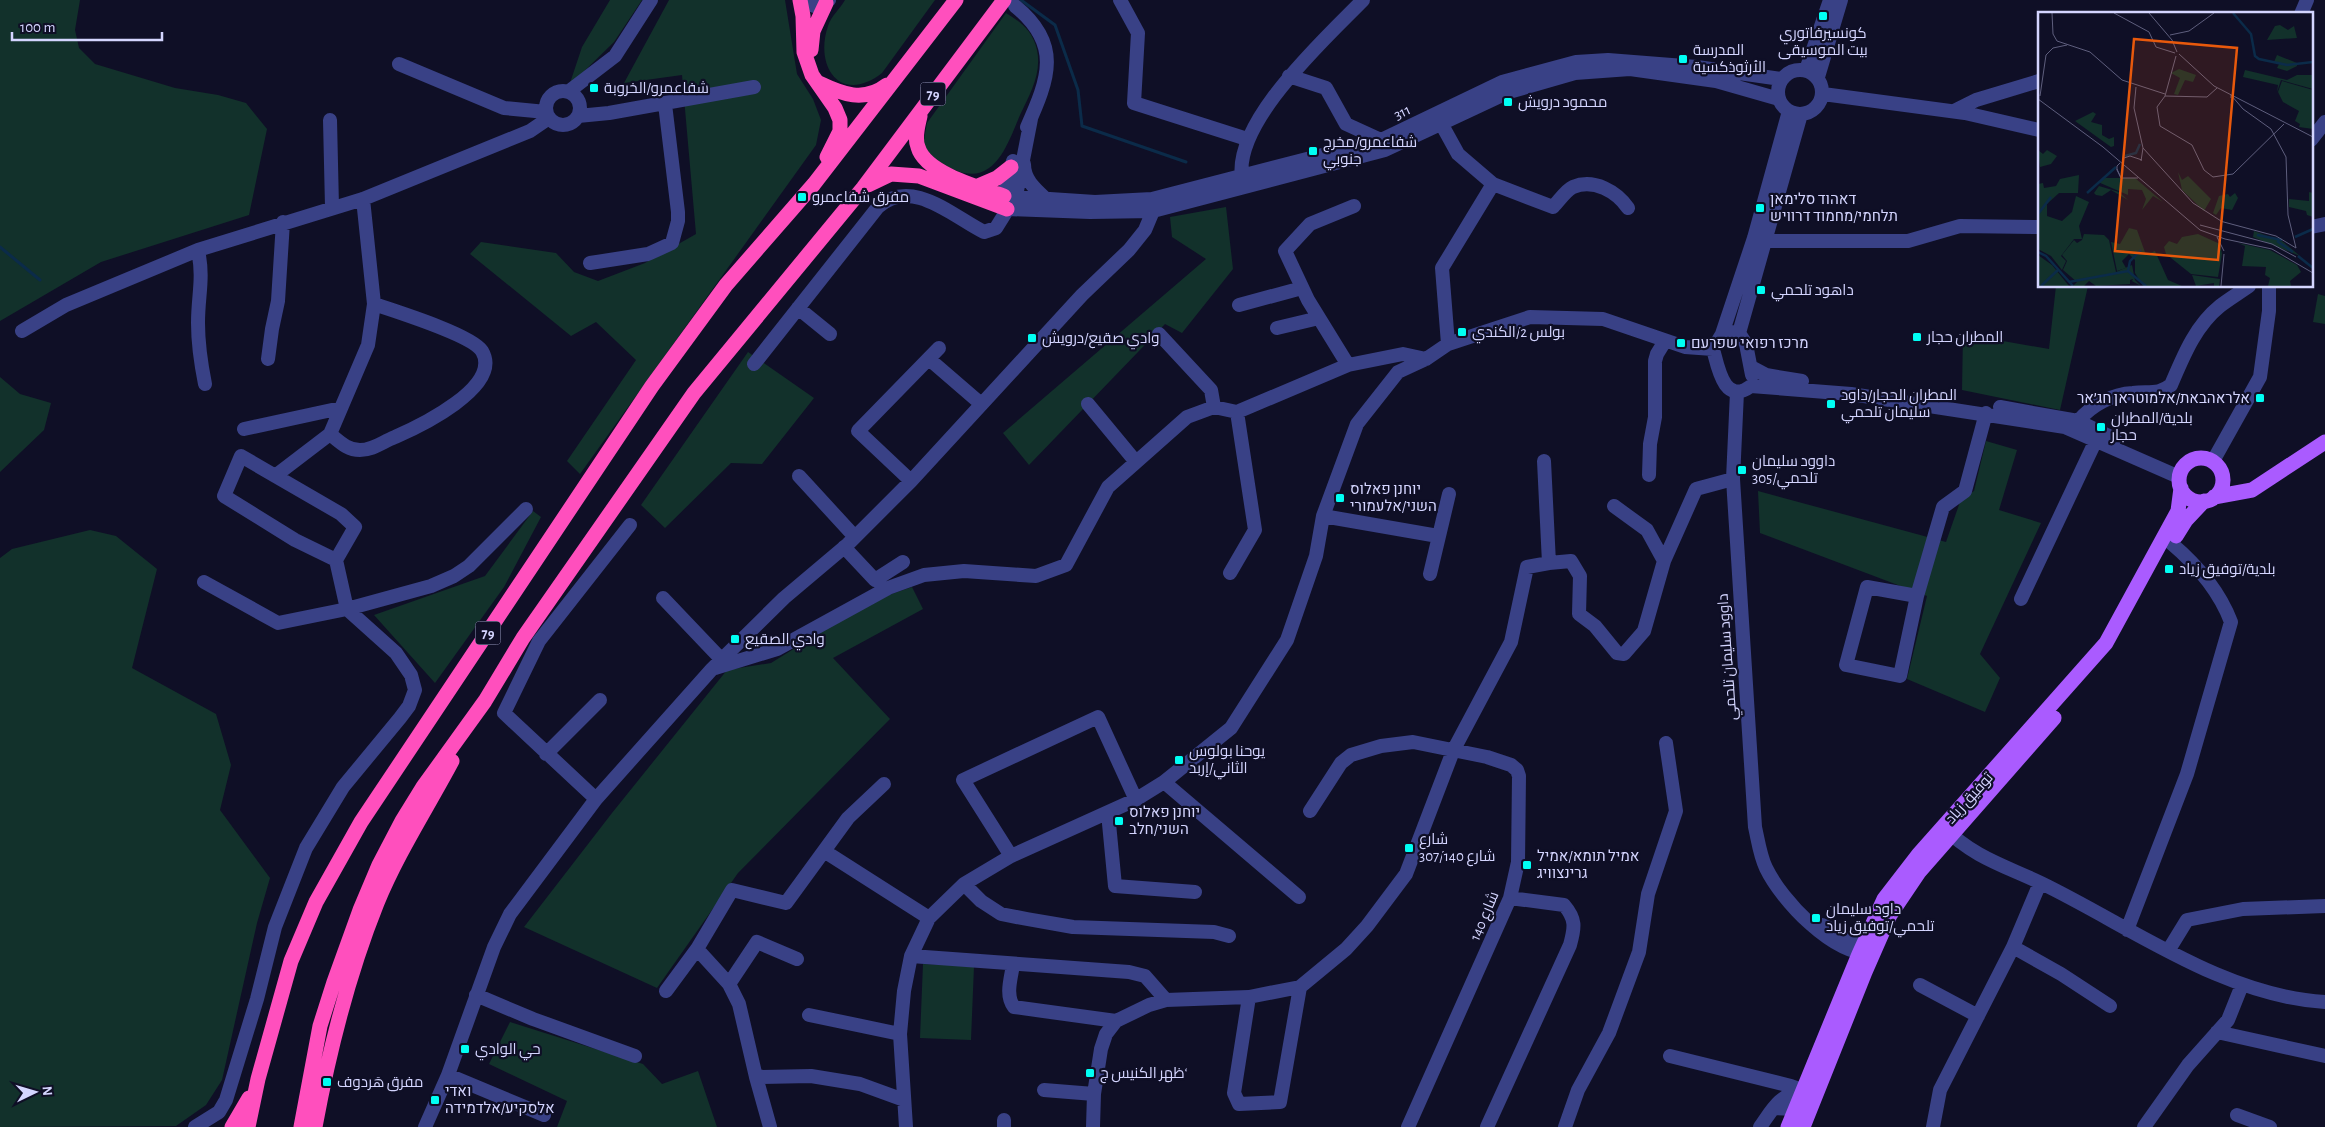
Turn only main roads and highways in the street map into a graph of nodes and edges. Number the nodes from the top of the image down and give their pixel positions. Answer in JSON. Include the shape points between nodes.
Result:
{"nodes":[{"id":1,"x":801,"y":0,"type":"edge"},
{"id":2,"x":956,"y":0,"type":"edge"},
{"id":3,"x":828,"y":1,"type":"edge"},
{"id":4,"x":1010,"y":3,"type":"edge"},
{"id":5,"x":914,"y":57,"type":"junction"},
{"id":6,"x":808,"y":61,"type":"junction"},
{"id":7,"x":817,"y":82,"type":"junction"},
{"id":8,"x":923,"y":107,"type":"junction"},
{"id":9,"x":1017,"y":164,"type":"road end"},
{"id":10,"x":814,"y":184,"type":"junction"},
{"id":11,"x":976,"y":187,"type":"junction"},
{"id":12,"x":863,"y":188,"type":"junction"},
{"id":13,"x":2325,"y":434,"type":"edge"},
{"id":14,"x":2325,"y":442,"type":"edge"},
{"id":15,"x":2222,"y":477,"type":"junction"},
{"id":16,"x":2181,"y":478,"type":"junction"},
{"id":17,"x":2209,"y":499,"type":"junction"},
{"id":18,"x":485,"y":701,"type":"junction"},
{"id":19,"x":1948,"y":831,"type":"junction"},
{"id":20,"x":1865,"y":950,"type":"junction"},
{"id":21,"x":258,"y":1079,"type":"junction"},
{"id":22,"x":316,"y":1124,"type":"edge"},
{"id":23,"x":232,"y":1127,"type":"edge"},
{"id":24,"x":248,"y":1127,"type":"edge"},
{"id":25,"x":301,"y":1127,"type":"edge"},
{"id":26,"x":1788,"y":1127,"type":"edge"},
{"id":27,"x":1803,"y":1127,"type":"edge"}],
"edges":[{"from":1,"to":6,"type":"highway","via":[[802,42]]},
{"from":2,"to":5,"type":"highway","number":"79"},
{"from":3,"to":6,"type":"highway","via":[[813,31]]},
{"from":4,"to":8,"type":"highway","number":"79"},
{"from":5,"to":7,"type":"highway","via":[[891,82],[873,94],[848,95]]},
{"from":5,"to":10,"type":"highway","number":"79"},
{"from":6,"to":7,"type":"highway"},
{"from":7,"to":10,"type":"highway","via":[[835,108],[840,131]]},
{"from":8,"to":11,"type":"highway","via":[[916,134],[921,156],[937,168]]},
{"from":8,"to":12,"type":"highway","number":"79"},
{"from":9,"to":11,"type":"highway"},
{"from":10,"to":21,"type":"highway","number":"79","via":[[726,285],[652,386],[361,822],[316,902],[291,961]]},
{"from":11,"to":12,"type":"highway","via":[[1009,200],[909,174],[891,174]]},
{"from":12,"to":18,"type":"highway","number":"79","via":[[694,394],[523,638]]},
{"from":13,"to":15,"type":"main road","via":[[2253,480],[2235,483]]},
{"from":14,"to":17,"type":"main road","via":[[2252,490]]},
{"from":15,"to":16,"type":"main road","via":[[2213,461],[2199,458],[2192,460]]},
{"from":15,"to":17,"type":"main road","via":[[2221,489]]},
{"from":16,"to":17,"type":"main road","via":[[2191,499]]},
{"from":16,"to":19,"type":"main road","name":"توفيق زياد","via":[[2178,511],[2106,643]]},
{"from":17,"to":19,"type":"main road","name":"توفيق زياد","via":[[2186,520],[2171,543],[2125,632],[2108,656]]},
{"from":18,"to":22,"type":"highway","via":[[391,872],[378,902],[344,998]]},
{"from":18,"to":25,"type":"highway","number":"79","via":[[402,821],[360,910],[320,1026]]},
{"from":19,"to":20,"type":"main road","name":"توفيق زياد"},
{"from":20,"to":26,"type":"main road","name":"توفيق زياد"},
{"from":20,"to":27,"type":"main road","name":"توفيق زياد"},
{"from":21,"to":23,"type":"highway"},
{"from":21,"to":24,"type":"highway","number":"79"}]}
